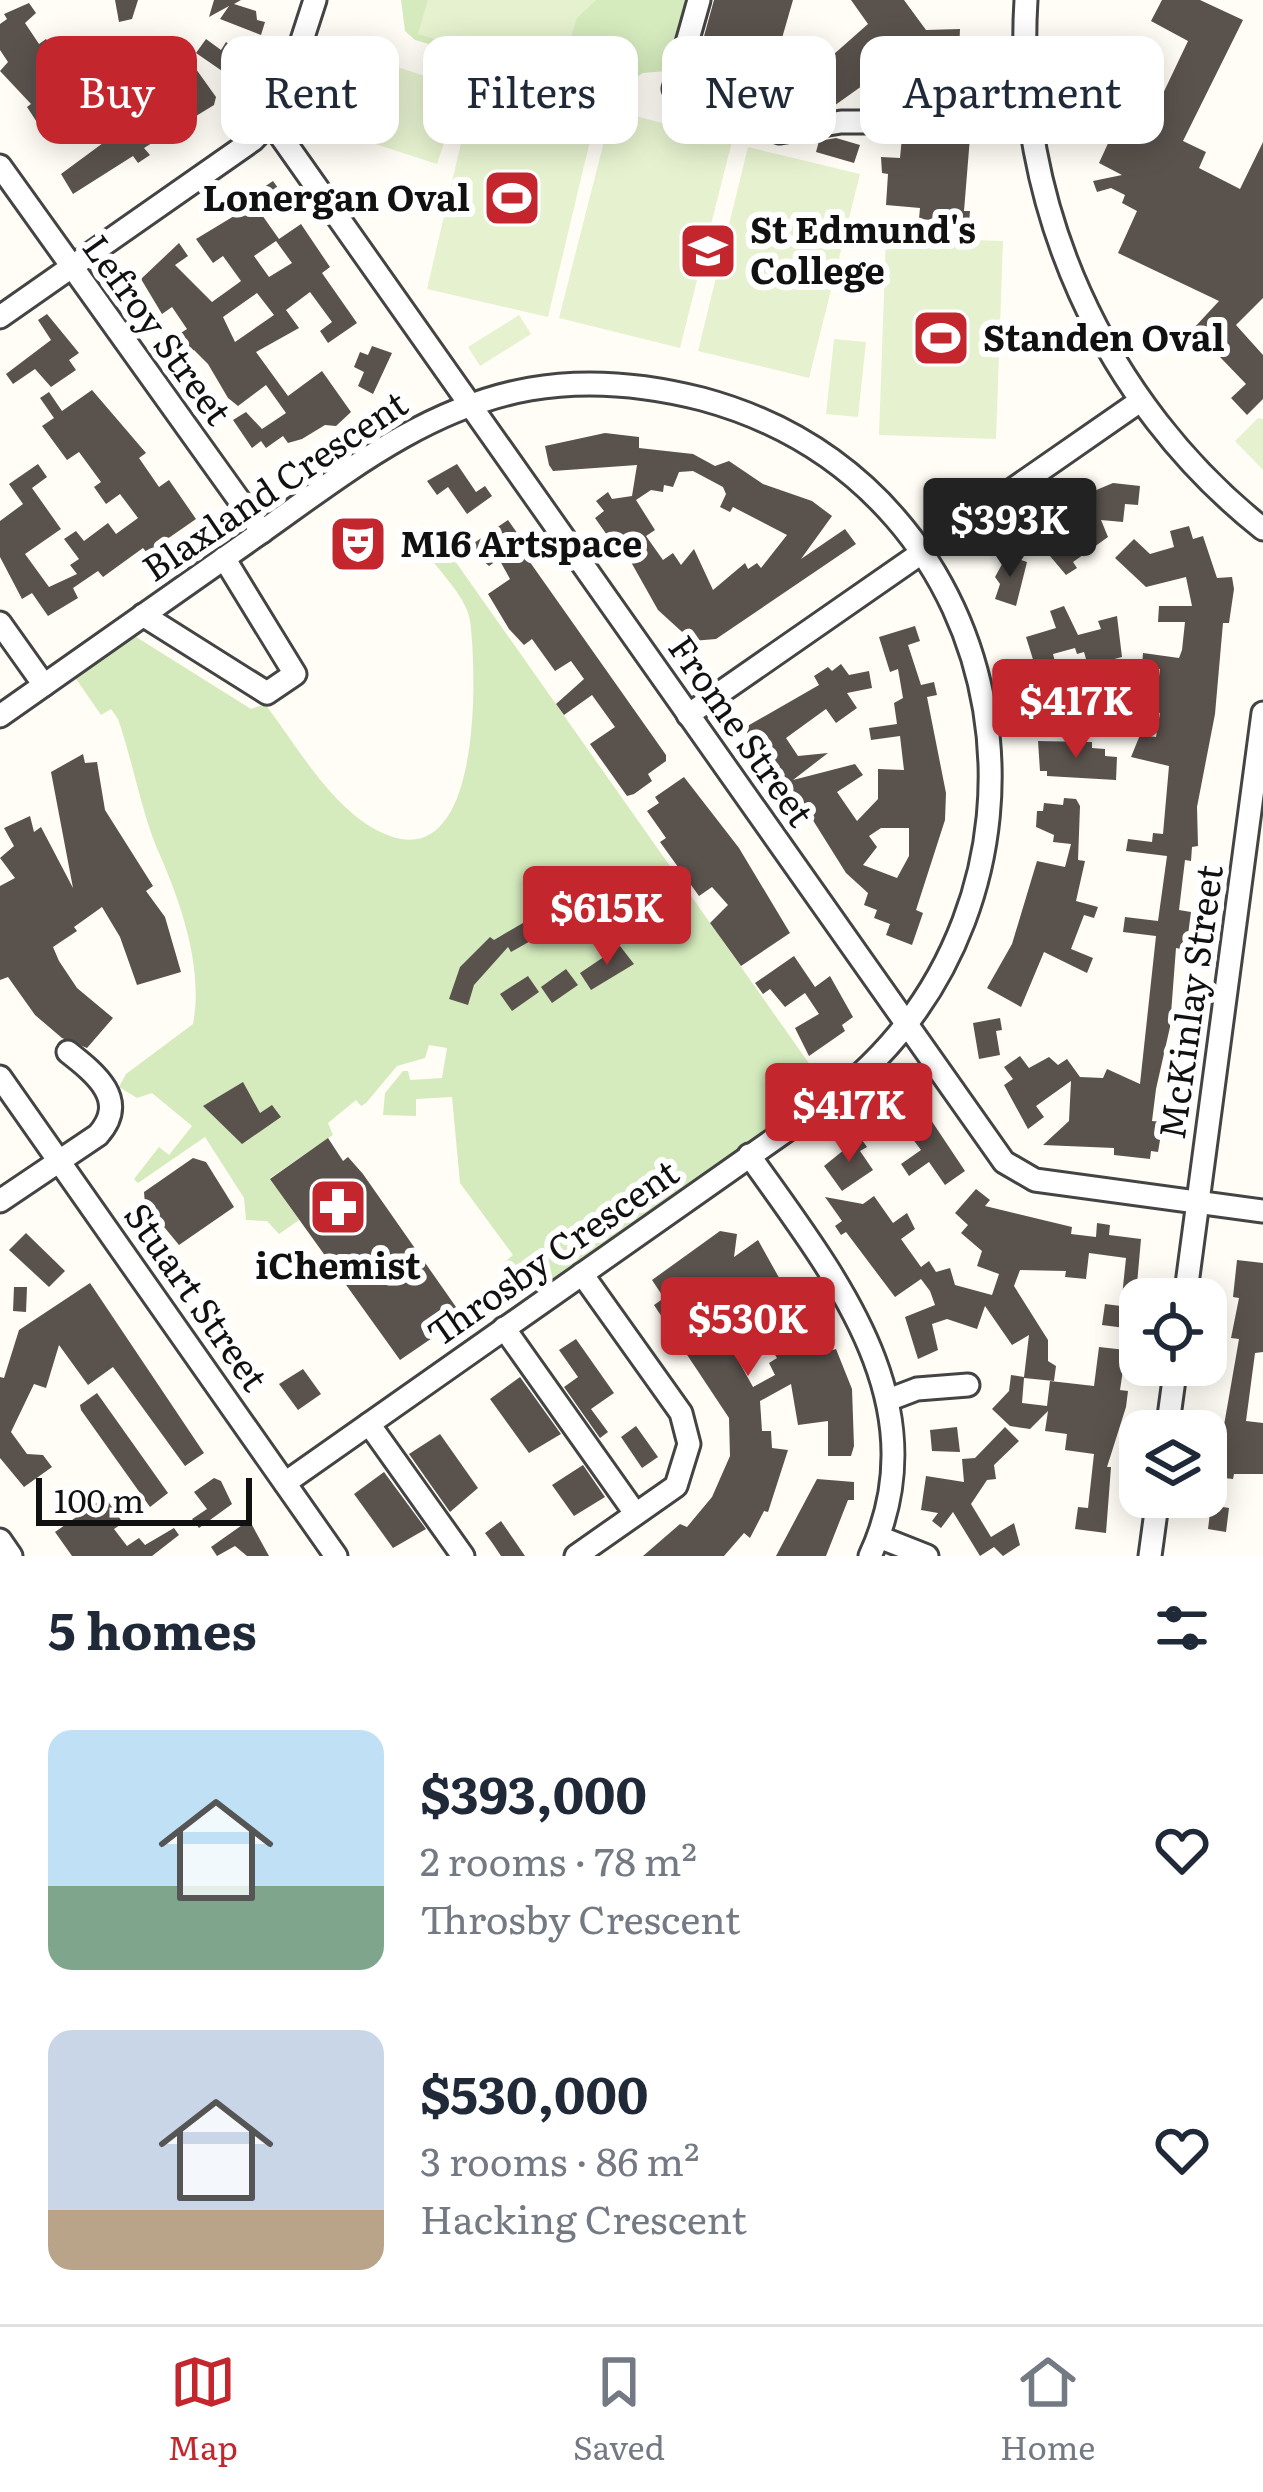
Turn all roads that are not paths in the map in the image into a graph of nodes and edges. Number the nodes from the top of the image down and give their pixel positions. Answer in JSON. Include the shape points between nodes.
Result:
{"nodes":[{"id":1,"x":315,"y":0,"type":"edge"},
{"id":2,"x":699,"y":0,"type":"edge"},
{"id":3,"x":1026,"y":0,"type":"edge"},
{"id":4,"x":303,"y":36,"type":"edge"},
{"id":5,"x":1027,"y":36,"type":"edge"},
{"id":6,"x":860,"y":122,"type":"edge"},
{"id":7,"x":247,"y":144,"type":"edge"},
{"id":8,"x":286,"y":144,"type":"edge"},
{"id":9,"x":1035,"y":144,"type":"edge"},
{"id":10,"x":0,"y":166,"type":"edge"},
{"id":11,"x":71,"y":267,"type":"junction"},
{"id":12,"x":0,"y":317,"type":"edge"},
{"id":13,"x":1140,"y":400,"type":"junction"},
{"id":14,"x":471,"y":405,"type":"junction"},
{"id":15,"x":1263,"y":530,"type":"edge"},
{"id":16,"x":262,"y":532,"type":"junction"},
{"id":17,"x":921,"y":553,"type":"junction"},
{"id":18,"x":224,"y":558,"type":"junction"},
{"id":19,"x":143,"y":615,"type":"junction"},
{"id":20,"x":0,"y":623,"type":"edge"},
{"id":21,"x":44,"y":685,"type":"junction"},
{"id":22,"x":1263,"y":713,"type":"edge"},
{"id":23,"x":688,"y":715,"type":"junction"},
{"id":24,"x":0,"y":716,"type":"edge"},
{"id":25,"x":907,"y":1026,"type":"junction"},
{"id":26,"x":68,"y":1052,"type":"dead end"},
{"id":27,"x":0,"y":1077,"type":"edge"},
{"id":28,"x":749,"y":1155,"type":"junction"},
{"id":29,"x":58,"y":1159,"type":"junction"},
{"id":30,"x":0,"y":1201,"type":"edge"},
{"id":31,"x":1198,"y":1202,"type":"junction"},
{"id":32,"x":1263,"y":1210,"type":"edge"},
{"id":33,"x":581,"y":1274,"type":"junction"},
{"id":34,"x":1188,"y":1278,"type":"edge"},
{"id":35,"x":504,"y":1328,"type":"junction"},
{"id":36,"x":968,"y":1385,"type":"dead end"},
{"id":37,"x":888,"y":1400,"type":"junction"},
{"id":38,"x":370,"y":1424,"type":"junction"},
{"id":39,"x":285,"y":1483,"type":"junction"},
{"id":40,"x":635,"y":1513,"type":"junction"},
{"id":41,"x":1155,"y":1518,"type":"edge"},
{"id":42,"x":0,"y":1540,"type":"edge"},
{"id":43,"x":875,"y":1546,"type":"edge"},
{"id":44,"x":11,"y":1556,"type":"edge"},
{"id":45,"x":336,"y":1556,"type":"edge"},
{"id":46,"x":463,"y":1556,"type":"edge"},
{"id":47,"x":576,"y":1556,"type":"edge"},
{"id":48,"x":927,"y":1556,"type":"edge"},
{"id":49,"x":1150,"y":1556,"type":"edge"}],
"edges":[{"from":1,"to":4,"type":"street"},
{"from":2,"to":6,"type":"street","via":[[674,89],[678,100],[780,133]]},
{"from":3,"to":5,"type":"street"},
{"from":7,"to":11,"type":"street"},
{"from":8,"to":14,"type":"street","name":"Frome Street"},
{"from":9,"to":13,"type":"street","via":[[1070,269]]},
{"from":10,"to":11,"type":"street","name":"Lefroy Street"},
{"from":11,"to":12,"type":"street"},
{"from":11,"to":16,"type":"street","name":"Lefroy Street"},
{"from":13,"to":15,"type":"street","via":[[1194,466]]},
{"from":13,"to":17,"type":"street"},
{"from":14,"to":16,"type":"street","name":"Blaxland Crescent","via":[[391,442]]},
{"from":14,"to":17,"type":"street","name":"Blaxland Crescent","via":[[586,384],[721,405],[833,463]]},
{"from":14,"to":23,"type":"street","name":"Frome Street"},
{"from":16,"to":18,"type":"street","name":"Blaxland Crescent"},
{"from":17,"to":23,"type":"street"},
{"from":17,"to":25,"type":"street","name":"Throsby Crescent","via":[[971,652],[992,783],[971,907]]},
{"from":18,"to":19,"type":"street","name":"Blaxland Crescent"},
{"from":18,"to":19,"type":"street","via":[[295,674],[267,693]]},
{"from":19,"to":21,"type":"street","name":"Blaxland Crescent"},
{"from":20,"to":21,"type":"street"},
{"from":21,"to":24,"type":"street","name":"Blaxland Crescent"},
{"from":22,"to":31,"type":"street","name":"McKinlay Street"},
{"from":23,"to":25,"type":"street","name":"Frome Street"},
{"from":25,"to":28,"type":"street","name":"Throsby Crescent","via":[[839,1092]]},
{"from":25,"to":31,"type":"street","name":"Frome Street","via":[[1016,1172]]},
{"from":26,"to":29,"type":"street","via":[[103,1081],[111,1120]]},
{"from":27,"to":29,"type":"street","name":"Stuart Street"},
{"from":28,"to":33,"type":"street","name":"Throsby Crescent"},
{"from":28,"to":37,"type":"street","via":[[875,1351]]},
{"from":29,"to":30,"type":"street"},
{"from":29,"to":39,"type":"street","name":"Stuart Street"},
{"from":31,"to":32,"type":"street","name":"Frome Street"},
{"from":31,"to":34,"type":"street","name":"McKinlay Street"},
{"from":33,"to":35,"type":"street","name":"Throsby Crescent"},
{"from":33,"to":40,"type":"street","via":[[687,1427],[679,1481]]},
{"from":35,"to":38,"type":"street","name":"Throsby Crescent"},
{"from":35,"to":40,"type":"street"},
{"from":36,"to":37,"type":"street"},
{"from":37,"to":43,"type":"street","via":[[891,1481]]},
{"from":38,"to":39,"type":"street","name":"Throsby Crescent"},
{"from":38,"to":46,"type":"street"},
{"from":39,"to":45,"type":"street","name":"Stuart Street"},
{"from":40,"to":47,"type":"street"},
{"from":41,"to":49,"type":"street"},
{"from":42,"to":44,"type":"street"},
{"from":43,"to":48,"type":"street"}]}
